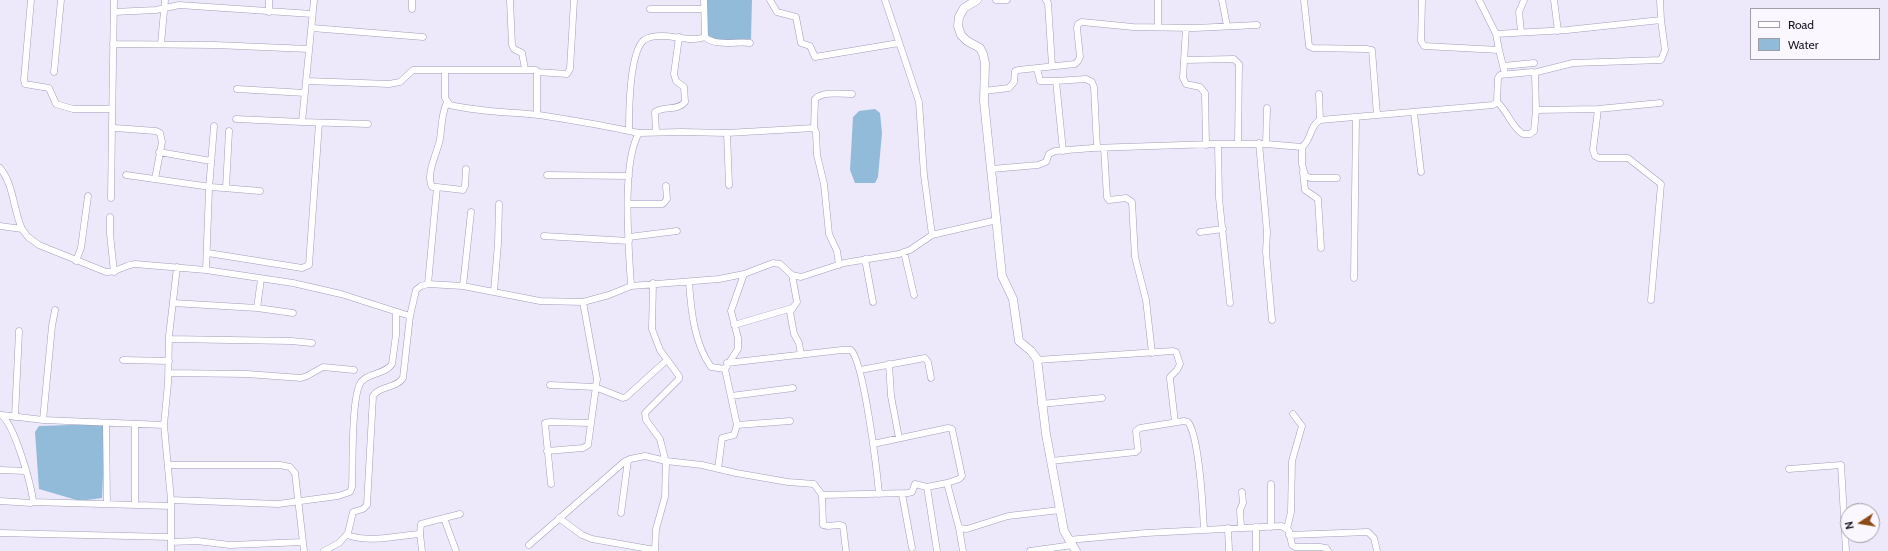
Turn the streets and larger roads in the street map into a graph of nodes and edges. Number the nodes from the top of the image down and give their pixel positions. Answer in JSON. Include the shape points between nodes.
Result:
{"nodes":[{"id":1,"x":31,"y":0,"type":"edge"},
{"id":2,"x":61,"y":0,"type":"edge"},
{"id":3,"x":114,"y":0,"type":"edge"},
{"id":4,"x":165,"y":0,"type":"edge"},
{"id":5,"x":269,"y":0,"type":"edge"},
{"id":6,"x":314,"y":0,"type":"edge"},
{"id":7,"x":412,"y":0,"type":"edge"},
{"id":8,"x":510,"y":0,"type":"edge"},
{"id":9,"x":574,"y":0,"type":"edge"},
{"id":10,"x":704,"y":0,"type":"edge"},
{"id":11,"x":770,"y":0,"type":"edge"},
{"id":12,"x":885,"y":0,"type":"edge"},
{"id":13,"x":977,"y":0,"type":"edge"},
{"id":14,"x":996,"y":0,"type":"edge"},
{"id":15,"x":1007,"y":0,"type":"edge"},
{"id":16,"x":1046,"y":0,"type":"edge"},
{"id":17,"x":1158,"y":0,"type":"edge"},
{"id":18,"x":1222,"y":0,"type":"edge"},
{"id":19,"x":1304,"y":0,"type":"edge"},
{"id":20,"x":1422,"y":0,"type":"edge"},
{"id":21,"x":1480,"y":0,"type":"edge"},
{"id":22,"x":1524,"y":0,"type":"edge"},
{"id":23,"x":1554,"y":0,"type":"edge"},
{"id":24,"x":1660,"y":0,"type":"edge"},
{"id":25,"x":164,"y":7,"type":"junction"},
{"id":26,"x":412,"y":9,"type":"dead end"},
{"id":27,"x":650,"y":9,"type":"dead end"},
{"id":28,"x":704,"y":9,"type":"junction"},
{"id":29,"x":114,"y":12,"type":"junction"},
{"id":30,"x":269,"y":12,"type":"junction"},
{"id":31,"x":312,"y":14,"type":"junction"},
{"id":32,"x":1658,"y":21,"type":"junction"},
{"id":33,"x":1257,"y":25,"type":"dead end"},
{"id":34,"x":1158,"y":26,"type":"junction"},
{"id":35,"x":1227,"y":26,"type":"junction"},
{"id":36,"x":312,"y":28,"type":"junction"},
{"id":37,"x":1186,"y":28,"type":"junction"},
{"id":38,"x":1558,"y":31,"type":"junction"},
{"id":39,"x":1521,"y":32,"type":"junction"},
{"id":40,"x":1496,"y":34,"type":"junction"},
{"id":41,"x":679,"y":37,"type":"junction"},
{"id":42,"x":705,"y":37,"type":"junction"},
{"id":43,"x":423,"y":38,"type":"dead end"},
{"id":44,"x":750,"y":43,"type":"dead end"},
{"id":45,"x":899,"y":43,"type":"junction"},
{"id":46,"x":113,"y":44,"type":"junction"},
{"id":47,"x":161,"y":44,"type":"junction"},
{"id":48,"x":309,"y":49,"type":"junction"},
{"id":49,"x":1499,"y":50,"type":"junction"},
{"id":50,"x":1184,"y":60,"type":"junction"},
{"id":51,"x":1534,"y":63,"type":"dead end"},
{"id":52,"x":1052,"y":66,"type":"junction"},
{"id":53,"x":1037,"y":68,"type":"junction"},
{"id":54,"x":525,"y":69,"type":"junction"},
{"id":55,"x":446,"y":70,"type":"junction"},
{"id":56,"x":1504,"y":70,"type":"junction"},
{"id":57,"x":54,"y":72,"type":"dead end"},
{"id":58,"x":537,"y":72,"type":"junction"},
{"id":59,"x":1533,"y":73,"type":"junction"},
{"id":60,"x":307,"y":81,"type":"junction"},
{"id":61,"x":1056,"y":81,"type":"junction"},
{"id":62,"x":237,"y":89,"type":"dead end"},
{"id":63,"x":984,"y":91,"type":"junction"},
{"id":64,"x":305,"y":93,"type":"junction"},
{"id":65,"x":852,"y":94,"type":"dead end"},
{"id":66,"x":1319,"y":94,"type":"dead end"},
{"id":67,"x":447,"y":102,"type":"junction"},
{"id":68,"x":1497,"y":102,"type":"junction"},
{"id":69,"x":1660,"y":102,"type":"dead end"},
{"id":70,"x":1267,"y":108,"type":"dead end"},
{"id":71,"x":112,"y":109,"type":"junction"},
{"id":72,"x":1598,"y":109,"type":"junction"},
{"id":73,"x":1536,"y":110,"type":"junction"},
{"id":74,"x":1377,"y":112,"type":"junction"},
{"id":75,"x":1414,"y":113,"type":"junction"},
{"id":76,"x":537,"y":115,"type":"junction"},
{"id":77,"x":1320,"y":116,"type":"junction"},
{"id":78,"x":1356,"y":117,"type":"junction"},
{"id":79,"x":236,"y":119,"type":"dead end"},
{"id":80,"x":302,"y":122,"type":"junction"},
{"id":81,"x":319,"y":123,"type":"junction"},
{"id":82,"x":368,"y":124,"type":"dead end"},
{"id":83,"x":112,"y":126,"type":"junction"},
{"id":84,"x":214,"y":126,"type":"dead end"},
{"id":85,"x":814,"y":128,"type":"junction"},
{"id":86,"x":229,"y":131,"type":"dead end"},
{"id":87,"x":629,"y":131,"type":"junction"},
{"id":88,"x":656,"y":132,"type":"junction"},
{"id":89,"x":639,"y":133,"type":"junction"},
{"id":90,"x":727,"y":133,"type":"junction"},
{"id":91,"x":1205,"y":142,"type":"junction"},
{"id":92,"x":1263,"y":143,"type":"junction"},
{"id":93,"x":1218,"y":144,"type":"junction"},
{"id":94,"x":1238,"y":144,"type":"junction"},
{"id":95,"x":1302,"y":147,"type":"junction"},
{"id":96,"x":1063,"y":148,"type":"junction"},
{"id":97,"x":1097,"y":148,"type":"junction"},
{"id":98,"x":1104,"y":148,"type":"junction"},
{"id":99,"x":159,"y":152,"type":"junction"},
{"id":100,"x":211,"y":161,"type":"junction"},
{"id":101,"x":991,"y":164,"type":"junction"},
{"id":102,"x":0,"y":168,"type":"edge"},
{"id":103,"x":466,"y":169,"type":"dead end"},
{"id":104,"x":1303,"y":172,"type":"junction"},
{"id":105,"x":1421,"y":172,"type":"dead end"},
{"id":106,"x":126,"y":175,"type":"dead end"},
{"id":107,"x":547,"y":175,"type":"dead end"},
{"id":108,"x":629,"y":176,"type":"junction"},
{"id":109,"x":1337,"y":178,"type":"dead end"},
{"id":110,"x":155,"y":179,"type":"junction"},
{"id":111,"x":728,"y":185,"type":"dead end"},
{"id":112,"x":209,"y":186,"type":"junction"},
{"id":113,"x":666,"y":186,"type":"dead end"},
{"id":114,"x":437,"y":187,"type":"junction"},
{"id":115,"x":226,"y":188,"type":"junction"},
{"id":116,"x":260,"y":191,"type":"dead end"},
{"id":117,"x":88,"y":196,"type":"dead end"},
{"id":118,"x":111,"y":198,"type":"dead end"},
{"id":119,"x":499,"y":204,"type":"dead end"},
{"id":120,"x":628,"y":204,"type":"junction"},
{"id":121,"x":471,"y":212,"type":"dead end"},
{"id":122,"x":110,"y":217,"type":"dead end"},
{"id":123,"x":990,"y":222,"type":"junction"},
{"id":124,"x":0,"y":226,"type":"edge"},
{"id":125,"x":22,"y":229,"type":"junction"},
{"id":126,"x":1223,"y":229,"type":"junction"},
{"id":127,"x":677,"y":231,"type":"dead end"},
{"id":128,"x":1200,"y":232,"type":"dead end"},
{"id":129,"x":932,"y":235,"type":"junction"},
{"id":130,"x":544,"y":236,"type":"dead end"},
{"id":131,"x":629,"y":239,"type":"junction"},
{"id":132,"x":1321,"y":248,"type":"dead end"},
{"id":133,"x":904,"y":252,"type":"junction"},
{"id":134,"x":78,"y":256,"type":"junction"},
{"id":135,"x":207,"y":257,"type":"junction"},
{"id":136,"x":865,"y":259,"type":"junction"},
{"id":137,"x":839,"y":262,"type":"junction"},
{"id":138,"x":177,"y":267,"type":"junction"},
{"id":139,"x":206,"y":270,"type":"junction"},
{"id":140,"x":114,"y":272,"type":"junction"},
{"id":141,"x":744,"y":274,"type":"junction"},
{"id":142,"x":792,"y":275,"type":"junction"},
{"id":143,"x":1354,"y":278,"type":"dead end"},
{"id":144,"x":261,"y":279,"type":"junction"},
{"id":145,"x":689,"y":282,"type":"junction"},
{"id":146,"x":653,"y":283,"type":"junction"},
{"id":147,"x":428,"y":284,"type":"junction"},
{"id":148,"x":463,"y":286,"type":"junction"},
{"id":149,"x":631,"y":286,"type":"junction"},
{"id":150,"x":494,"y":291,"type":"junction"},
{"id":151,"x":914,"y":294,"type":"dead end"},
{"id":152,"x":1651,"y":300,"type":"dead end"},
{"id":153,"x":583,"y":302,"type":"junction"},
{"id":154,"x":873,"y":302,"type":"dead end"},
{"id":155,"x":173,"y":303,"type":"junction"},
{"id":156,"x":1230,"y":303,"type":"dead end"},
{"id":157,"x":257,"y":308,"type":"junction"},
{"id":158,"x":792,"y":308,"type":"junction"},
{"id":159,"x":55,"y":310,"type":"dead end"},
{"id":160,"x":293,"y":313,"type":"dead end"},
{"id":161,"x":402,"y":314,"type":"junction"},
{"id":162,"x":1272,"y":320,"type":"dead end"},
{"id":163,"x":734,"y":325,"type":"junction"},
{"id":164,"x":19,"y":331,"type":"dead end"},
{"id":165,"x":169,"y":339,"type":"junction"},
{"id":166,"x":312,"y":343,"type":"dead end"},
{"id":167,"x":1152,"y":353,"type":"junction"},
{"id":168,"x":801,"y":355,"type":"junction"},
{"id":169,"x":123,"y":360,"type":"dead end"},
{"id":170,"x":667,"y":360,"type":"junction"},
{"id":171,"x":1037,"y":360,"type":"junction"},
{"id":172,"x":169,"y":361,"type":"junction"},
{"id":173,"x":889,"y":364,"type":"junction"},
{"id":174,"x":726,"y":366,"type":"junction"},
{"id":175,"x":354,"y":370,"type":"dead end"},
{"id":176,"x":860,"y":370,"type":"junction"},
{"id":177,"x":169,"y":373,"type":"junction"},
{"id":178,"x":931,"y":378,"type":"dead end"},
{"id":179,"x":550,"y":385,"type":"dead end"},
{"id":180,"x":596,"y":388,"type":"junction"},
{"id":181,"x":793,"y":388,"type":"dead end"},
{"id":182,"x":731,"y":396,"type":"junction"},
{"id":183,"x":1102,"y":398,"type":"dead end"},
{"id":184,"x":1041,"y":404,"type":"junction"},
{"id":185,"x":1293,"y":414,"type":"dead end"},
{"id":186,"x":1,"y":415,"type":"edge"},
{"id":187,"x":15,"y":417,"type":"junction"},
{"id":188,"x":44,"y":420,"type":"junction"},
{"id":189,"x":790,"y":421,"type":"dead end"},
{"id":190,"x":1175,"y":422,"type":"junction"},
{"id":191,"x":106,"y":423,"type":"junction"},
{"id":192,"x":590,"y":423,"type":"junction"},
{"id":193,"x":135,"y":424,"type":"junction"},
{"id":194,"x":737,"y":425,"type":"junction"},
{"id":195,"x":164,"y":426,"type":"junction"},
{"id":196,"x":899,"y":438,"type":"junction"},
{"id":197,"x":873,"y":444,"type":"junction"},
{"id":198,"x":548,"y":451,"type":"junction"},
{"id":199,"x":628,"y":460,"type":"junction"},
{"id":200,"x":666,"y":461,"type":"junction"},
{"id":201,"x":1051,"y":462,"type":"junction"},
{"id":202,"x":169,"y":464,"type":"junction"},
{"id":203,"x":718,"y":469,"type":"junction"},
{"id":204,"x":1789,"y":469,"type":"dead end"},
{"id":205,"x":0,"y":470,"type":"edge"},
{"id":206,"x":26,"y":471,"type":"junction"},
{"id":207,"x":947,"y":483,"type":"junction"},
{"id":208,"x":551,"y":484,"type":"dead end"},
{"id":209,"x":1271,"y":484,"type":"dead end"},
{"id":210,"x":927,"y":487,"type":"junction"},
{"id":211,"x":1242,"y":492,"type":"dead end"},
{"id":212,"x":822,"y":494,"type":"junction"},
{"id":213,"x":879,"y":494,"type":"junction"},
{"id":214,"x":902,"y":494,"type":"junction"},
{"id":215,"x":0,"y":501,"type":"edge"},
{"id":216,"x":299,"y":501,"type":"junction"},
{"id":217,"x":32,"y":502,"type":"junction"},
{"id":218,"x":171,"y":503,"type":"junction"},
{"id":219,"x":107,"y":504,"type":"junction"},
{"id":220,"x":135,"y":505,"type":"junction"},
{"id":221,"x":1060,"y":510,"type":"junction"},
{"id":222,"x":621,"y":513,"type":"dead end"},
{"id":223,"x":460,"y":514,"type":"dead end"},
{"id":224,"x":444,"y":518,"type":"junction"},
{"id":225,"x":559,"y":518,"type":"junction"},
{"id":226,"x":1256,"y":527,"type":"junction"},
{"id":227,"x":1271,"y":527,"type":"junction"},
{"id":228,"x":959,"y":528,"type":"junction"},
{"id":229,"x":1228,"y":528,"type":"junction"},
{"id":230,"x":1241,"y":528,"type":"junction"},
{"id":231,"x":1204,"y":530,"type":"junction"},
{"id":232,"x":1288,"y":532,"type":"junction"},
{"id":233,"x":0,"y":533,"type":"edge"},
{"id":234,"x":420,"y":534,"type":"junction"},
{"id":235,"x":347,"y":535,"type":"junction"},
{"id":236,"x":171,"y":539,"type":"junction"},
{"id":237,"x":303,"y":542,"type":"junction"},
{"id":238,"x":529,"y":545,"type":"dead end"},
{"id":239,"x":1072,"y":545,"type":"edge"},
{"id":240,"x":912,"y":548,"type":"dead end"},
{"id":241,"x":171,"y":551,"type":"edge"},
{"id":242,"x":304,"y":551,"type":"edge"},
{"id":243,"x":324,"y":551,"type":"edge"},
{"id":244,"x":422,"y":551,"type":"edge"},
{"id":245,"x":456,"y":551,"type":"edge"},
{"id":246,"x":655,"y":551,"type":"edge"},
{"id":247,"x":846,"y":551,"type":"edge"},
{"id":248,"x":937,"y":551,"type":"edge"},
{"id":249,"x":963,"y":551,"type":"edge"},
{"id":250,"x":1030,"y":551,"type":"edge"},
{"id":251,"x":1229,"y":551,"type":"edge"},
{"id":252,"x":1256,"y":551,"type":"edge"},
{"id":253,"x":1328,"y":551,"type":"edge"},
{"id":254,"x":1377,"y":551,"type":"edge"},
{"id":255,"x":1846,"y":551,"type":"edge"}],
"edges":[{"from":1,"to":71,"type":"street","via":[[25,84],[49,88],[56,104],[68,109]]},
{"from":2,"to":57,"type":"street"},
{"from":3,"to":29,"type":"street"},
{"from":4,"to":25,"type":"street"},
{"from":5,"to":30,"type":"street"},
{"from":6,"to":31,"type":"street"},
{"from":7,"to":26,"type":"street"},
{"from":8,"to":54,"type":"street","via":[[512,45],[522,53]]},
{"from":9,"to":58,"type":"street","via":[[570,69],[567,74]]},
{"from":10,"to":28,"type":"street"},
{"from":11,"to":45,"type":"street","via":[[777,12],[796,17],[801,42],[810,46],[815,57]]},
{"from":12,"to":45,"type":"street"},
{"from":13,"to":63,"type":"street","via":[[964,8],[958,26],[961,35],[980,48],[983,54]]},
{"from":14,"to":15,"type":"street"},
{"from":16,"to":52,"type":"street"},
{"from":17,"to":34,"type":"street"},
{"from":18,"to":35,"type":"street"},
{"from":19,"to":74,"type":"street","via":[[1309,46],[1372,50]]},
{"from":20,"to":49,"type":"street","via":[[1421,42],[1424,46]]},
{"from":21,"to":40,"type":"street"},
{"from":22,"to":39,"type":"street","via":[[1519,15]]},
{"from":23,"to":38,"type":"street"},
{"from":24,"to":32,"type":"street"},
{"from":25,"to":29,"type":"street","via":[[151,11]]},
{"from":25,"to":30,"type":"street","via":[[179,5]]},
{"from":25,"to":47,"type":"street"},
{"from":27,"to":28,"type":"street"},
{"from":28,"to":42,"type":"street"},
{"from":29,"to":46,"type":"street"},
{"from":30,"to":31,"type":"street"},
{"from":31,"to":36,"type":"street"},
{"from":32,"to":38,"type":"street"},
{"from":32,"to":59,"type":"street","via":[[1665,50],[1661,60],[1573,63]]},
{"from":33,"to":35,"type":"street"},
{"from":34,"to":37,"type":"street"},
{"from":34,"to":52,"type":"street","via":[[1133,27],[1082,22],[1077,28],[1080,57],[1078,61],[1075,64]]},
{"from":35,"to":37,"type":"street"},
{"from":36,"to":43,"type":"street"},
{"from":36,"to":48,"type":"street"},
{"from":37,"to":50,"type":"street"},
{"from":38,"to":39,"type":"street"},
{"from":39,"to":40,"type":"street"},
{"from":40,"to":49,"type":"street"},
{"from":41,"to":42,"type":"street"},
{"from":41,"to":87,"type":"street","via":[[650,38],[642,42],[632,76]]},
{"from":41,"to":88,"type":"street","via":[[674,74],[676,81],[684,87],[685,102],[680,107],[655,112]]},
{"from":42,"to":44,"type":"street","via":[[719,42]]},
{"from":45,"to":129,"type":"street","via":[[919,102],[924,176]]},
{"from":46,"to":47,"type":"street"},
{"from":46,"to":71,"type":"street"},
{"from":47,"to":48,"type":"street"},
{"from":48,"to":60,"type":"street"},
{"from":49,"to":56,"type":"street"},
{"from":50,"to":91,"type":"street","via":[[1184,82],[1203,89],[1205,93]]},
{"from":50,"to":94,"type":"street","via":[[1234,59],[1239,64]]},
{"from":51,"to":56,"type":"street"},
{"from":52,"to":53,"type":"street"},
{"from":53,"to":61,"type":"street","via":[[1040,81]]},
{"from":53,"to":63,"type":"street","via":[[1015,71],[1014,82],[1009,88]]},
{"from":54,"to":55,"type":"street"},
{"from":54,"to":58,"type":"street","via":[[534,69]]},
{"from":55,"to":60,"type":"street","via":[[413,70],[400,82],[388,84]]},
{"from":55,"to":67,"type":"street"},
{"from":56,"to":59,"type":"street"},
{"from":56,"to":68,"type":"street","via":[[1498,78]]},
{"from":58,"to":76,"type":"street"},
{"from":59,"to":73,"type":"street"},
{"from":60,"to":64,"type":"street"},
{"from":61,"to":96,"type":"street"},
{"from":61,"to":97,"type":"street","via":[[1086,79],[1092,82]]},
{"from":62,"to":64,"type":"street"},
{"from":63,"to":101,"type":"street"},
{"from":64,"to":80,"type":"street"},
{"from":65,"to":85,"type":"street","via":[[817,97]]},
{"from":66,"to":77,"type":"street"},
{"from":67,"to":76,"type":"street","via":[[464,108]]},
{"from":67,"to":114,"type":"street","via":[[430,182],[432,187]]},
{"from":68,"to":73,"type":"street","via":[[1503,106],[1514,125],[1523,134],[1534,131]]},
{"from":68,"to":75,"type":"street","via":[[1489,106]]},
{"from":69,"to":72,"type":"street"},
{"from":70,"to":92,"type":"street"},
{"from":71,"to":83,"type":"street"},
{"from":72,"to":73,"type":"street"},
{"from":72,"to":152,"type":"street","via":[[1593,150],[1595,156],[1628,158],[1661,184]]},
{"from":74,"to":75,"type":"street"},
{"from":74,"to":78,"type":"street"},
{"from":75,"to":105,"type":"street"},
{"from":76,"to":87,"type":"street"},
{"from":77,"to":78,"type":"street"},
{"from":77,"to":95,"type":"street","via":[[1312,127],[1309,141]]},
{"from":78,"to":143,"type":"street"},
{"from":79,"to":80,"type":"street"},
{"from":80,"to":81,"type":"street"},
{"from":81,"to":82,"type":"street"},
{"from":81,"to":135,"type":"street","via":[[309,265],[302,268]]},
{"from":83,"to":99,"type":"street","via":[[156,131],[162,137]]},
{"from":83,"to":118,"type":"street"},
{"from":84,"to":100,"type":"street"},
{"from":85,"to":90,"type":"street"},
{"from":85,"to":137,"type":"street","via":[[824,184],[829,234]]},
{"from":86,"to":115,"type":"street"},
{"from":87,"to":89,"type":"street"},
{"from":88,"to":89,"type":"street"},
{"from":88,"to":90,"type":"street"},
{"from":89,"to":108,"type":"street","via":[[632,148]]},
{"from":90,"to":111,"type":"street"},
{"from":91,"to":93,"type":"street"},
{"from":91,"to":98,"type":"street"},
{"from":92,"to":94,"type":"street"},
{"from":92,"to":95,"type":"street"},
{"from":92,"to":162,"type":"street","via":[[1266,252]]},
{"from":93,"to":94,"type":"street"},
{"from":93,"to":126,"type":"street","via":[[1218,181]]},
{"from":95,"to":104,"type":"street"},
{"from":96,"to":97,"type":"street"},
{"from":96,"to":101,"type":"street","via":[[1051,153],[1044,164]]},
{"from":97,"to":98,"type":"street"},
{"from":98,"to":167,"type":"street","via":[[1107,197],[1109,200],[1126,198],[1132,202],[1135,257],[1148,309]]},
{"from":99,"to":100,"type":"street"},
{"from":99,"to":110,"type":"street"},
{"from":100,"to":112,"type":"street"},
{"from":101,"to":123,"type":"street"},
{"from":102,"to":125,"type":"street","via":[[9,182],[16,217]]},
{"from":103,"to":114,"type":"street","via":[[463,190]]},
{"from":104,"to":109,"type":"street","via":[[1310,178]]},
{"from":104,"to":132,"type":"street","via":[[1305,190],[1315,196],[1319,203]]},
{"from":106,"to":110,"type":"street"},
{"from":107,"to":108,"type":"street"},
{"from":108,"to":120,"type":"street"},
{"from":110,"to":112,"type":"street"},
{"from":112,"to":115,"type":"street"},
{"from":112,"to":135,"type":"street"},
{"from":113,"to":120,"type":"street","via":[[667,199],[663,204]]},
{"from":114,"to":147,"type":"street"},
{"from":115,"to":116,"type":"street"},
{"from":117,"to":134,"type":"street"},
{"from":119,"to":150,"type":"street"},
{"from":120,"to":131,"type":"street"},
{"from":121,"to":148,"type":"street"},
{"from":122,"to":140,"type":"street"},
{"from":123,"to":129,"type":"street"},
{"from":123,"to":171,"type":"street","via":[[1004,282],[1013,299],[1018,336],[1023,346],[1035,354]]},
{"from":124,"to":125,"type":"street"},
{"from":125,"to":134,"type":"street","via":[[39,245]]},
{"from":126,"to":128,"type":"street"},
{"from":126,"to":156,"type":"street"},
{"from":127,"to":131,"type":"street"},
{"from":129,"to":133,"type":"street"},
{"from":130,"to":131,"type":"street"},
{"from":131,"to":149,"type":"street"},
{"from":133,"to":136,"type":"street"},
{"from":133,"to":151,"type":"street"},
{"from":134,"to":140,"type":"street","via":[[99,271]]},
{"from":135,"to":139,"type":"street"},
{"from":136,"to":137,"type":"street"},
{"from":136,"to":154,"type":"street"},
{"from":137,"to":142,"type":"street","via":[[801,277]]},
{"from":138,"to":139,"type":"street"},
{"from":138,"to":140,"type":"street","via":[[130,265]]},
{"from":138,"to":155,"type":"street"},
{"from":139,"to":144,"type":"street"},
{"from":141,"to":142,"type":"street","via":[[776,263]]},
{"from":141,"to":145,"type":"street"},
{"from":141,"to":163,"type":"street","via":[[732,306]]},
{"from":142,"to":158,"type":"street","via":[[797,302]]},
{"from":144,"to":157,"type":"street"},
{"from":144,"to":161,"type":"street","via":[[341,294]]},
{"from":145,"to":146,"type":"street"},
{"from":145,"to":174,"type":"street","via":[[693,320],[705,357],[711,367]]},
{"from":146,"to":149,"type":"street"},
{"from":146,"to":170,"type":"street","via":[[652,329],[657,345]]},
{"from":147,"to":148,"type":"street"},
{"from":147,"to":161,"type":"street","via":[[416,290]]},
{"from":148,"to":150,"type":"street"},
{"from":149,"to":153,"type":"street"},
{"from":150,"to":153,"type":"street","via":[[540,301]]},
{"from":153,"to":180,"type":"street","via":[[597,373]]},
{"from":155,"to":157,"type":"street"},
{"from":155,"to":165,"type":"street"},
{"from":157,"to":160,"type":"street"},
{"from":158,"to":163,"type":"street"},
{"from":158,"to":168,"type":"street","via":[[790,312],[793,331]]},
{"from":159,"to":188,"type":"street"},
{"from":161,"to":216,"type":"street","via":[[392,364],[385,371],[366,377],[358,388],[350,492]]},
{"from":161,"to":235,"type":"street","via":[[403,378],[398,384],[375,391],[372,396],[368,501],[365,507],[353,512]]},
{"from":163,"to":174,"type":"street","via":[[738,349]]},
{"from":164,"to":187,"type":"street"},
{"from":165,"to":166,"type":"street"},
{"from":165,"to":172,"type":"street"},
{"from":167,"to":171,"type":"street"},
{"from":167,"to":190,"type":"street","via":[[1173,351],[1177,355],[1180,364],[1170,379]]},
{"from":168,"to":174,"type":"street"},
{"from":168,"to":176,"type":"street","via":[[848,349],[855,354]]},
{"from":169,"to":172,"type":"street"},
{"from":170,"to":180,"type":"street","via":[[626,397]]},
{"from":170,"to":200,"type":"street","via":[[679,374],[679,379],[647,410],[645,417],[660,439]]},
{"from":171,"to":184,"type":"street"},
{"from":172,"to":177,"type":"street"},
{"from":173,"to":176,"type":"street"},
{"from":173,"to":178,"type":"street","via":[[925,358]]},
{"from":173,"to":196,"type":"street","via":[[891,396]]},
{"from":174,"to":182,"type":"street"},
{"from":175,"to":177,"type":"street","via":[[323,367],[300,378]]},
{"from":176,"to":197,"type":"street"},
{"from":177,"to":195,"type":"street"},
{"from":179,"to":180,"type":"street"},
{"from":180,"to":192,"type":"street"},
{"from":181,"to":182,"type":"street"},
{"from":182,"to":194,"type":"street"},
{"from":183,"to":184,"type":"street"},
{"from":184,"to":201,"type":"street"},
{"from":185,"to":232,"type":"street","via":[[1302,426],[1292,461]]},
{"from":186,"to":187,"type":"street"},
{"from":186,"to":206,"type":"street","via":[[6,418]]},
{"from":187,"to":188,"type":"street"},
{"from":188,"to":191,"type":"street"},
{"from":189,"to":194,"type":"street"},
{"from":190,"to":201,"type":"street","via":[[1137,430],[1136,452]]},
{"from":190,"to":231,"type":"street","via":[[1188,422],[1194,433]]},
{"from":191,"to":193,"type":"street"},
{"from":191,"to":219,"type":"street"},
{"from":192,"to":198,"type":"street","via":[[586,447]]},
{"from":192,"to":198,"type":"street","via":[[546,422],[544,426]]},
{"from":193,"to":195,"type":"street"},
{"from":193,"to":220,"type":"street"},
{"from":194,"to":203,"type":"street","via":[[736,434],[724,436],[721,440]]},
{"from":195,"to":202,"type":"street"},
{"from":196,"to":197,"type":"street"},
{"from":196,"to":207,"type":"street","via":[[952,429],[962,476]]},
{"from":197,"to":213,"type":"street"},
{"from":198,"to":208,"type":"street"},
{"from":199,"to":200,"type":"street","via":[[645,456]]},
{"from":199,"to":222,"type":"street"},
{"from":199,"to":225,"type":"street"},
{"from":200,"to":203,"type":"street"},
{"from":200,"to":246,"type":"street","via":[[665,497],[656,529]]},
{"from":201,"to":221,"type":"street"},
{"from":202,"to":216,"type":"street","via":[[290,467],[295,473]]},
{"from":202,"to":218,"type":"street"},
{"from":203,"to":212,"type":"street","via":[[788,482],[814,484]]},
{"from":204,"to":255,"type":"street","via":[[1842,465]]},
{"from":205,"to":206,"type":"street"},
{"from":206,"to":217,"type":"street"},
{"from":207,"to":210,"type":"street"},
{"from":207,"to":228,"type":"street"},
{"from":209,"to":227,"type":"street"},
{"from":210,"to":214,"type":"street","via":[[915,484],[912,492]]},
{"from":210,"to":248,"type":"street"},
{"from":211,"to":230,"type":"street"},
{"from":212,"to":213,"type":"street"},
{"from":212,"to":247,"type":"street","via":[[823,525],[843,526]]},
{"from":213,"to":214,"type":"street"},
{"from":214,"to":240,"type":"street"},
{"from":215,"to":217,"type":"street"},
{"from":216,"to":218,"type":"street","via":[[278,504]]},
{"from":216,"to":237,"type":"street"},
{"from":217,"to":219,"type":"street"},
{"from":218,"to":220,"type":"street"},
{"from":218,"to":236,"type":"street"},
{"from":219,"to":220,"type":"street"},
{"from":221,"to":228,"type":"street","via":[[1008,516]]},
{"from":221,"to":239,"type":"street","via":[[1064,531]]},
{"from":223,"to":224,"type":"street"},
{"from":224,"to":234,"type":"street","via":[[421,524]]},
{"from":224,"to":245,"type":"street"},
{"from":225,"to":238,"type":"street"},
{"from":225,"to":246,"type":"street","via":[[592,539]]},
{"from":226,"to":227,"type":"street"},
{"from":226,"to":230,"type":"street"},
{"from":226,"to":252,"type":"street"},
{"from":227,"to":232,"type":"street","via":[[1282,526]]},
{"from":228,"to":249,"type":"street"},
{"from":229,"to":230,"type":"street"},
{"from":229,"to":231,"type":"street"},
{"from":229,"to":251,"type":"street"},
{"from":231,"to":239,"type":"street","via":[[1112,535]]},
{"from":232,"to":253,"type":"street","via":[[1294,547],[1320,547]]},
{"from":232,"to":254,"type":"street","via":[[1368,532],[1374,538]]},
{"from":233,"to":236,"type":"street"},
{"from":234,"to":235,"type":"street","via":[[361,539]]},
{"from":234,"to":244,"type":"street"},
{"from":235,"to":243,"type":"street"},
{"from":236,"to":237,"type":"street","via":[[230,545]]},
{"from":236,"to":241,"type":"street"},
{"from":237,"to":242,"type":"street"},
{"from":239,"to":250,"type":"street"}]}
